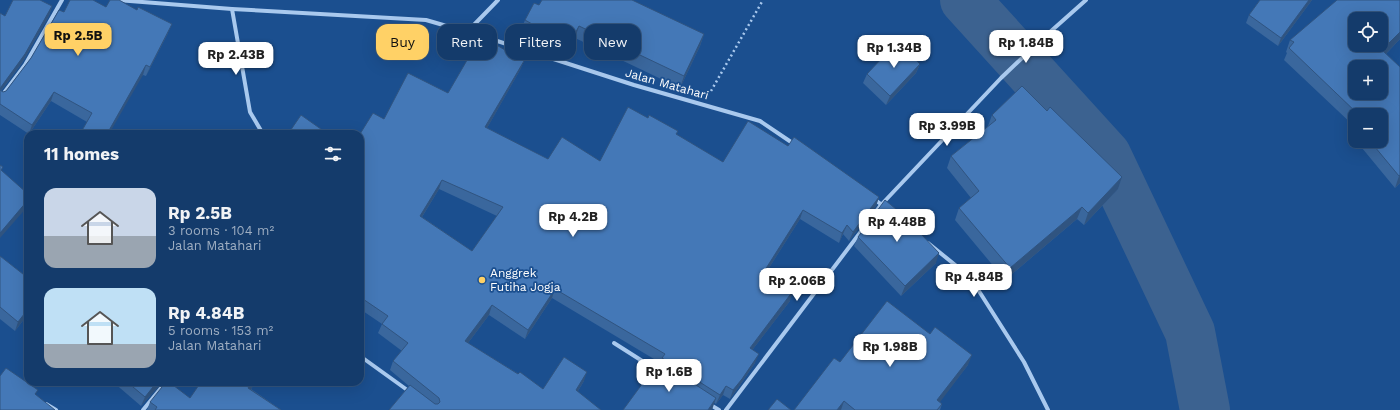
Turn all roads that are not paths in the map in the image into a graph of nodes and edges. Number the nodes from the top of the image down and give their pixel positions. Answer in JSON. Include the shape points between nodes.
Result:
{"nodes":[{"id":1,"x":62,"y":0,"type":"edge"},
{"id":2,"x":117,"y":0,"type":"edge"},
{"id":3,"x":498,"y":0,"type":"edge"},
{"id":4,"x":1086,"y":0,"type":"edge"},
{"id":5,"x":232,"y":9,"type":"junction"},
{"id":6,"x":440,"y":24,"type":"edge"},
{"id":7,"x":475,"y":24,"type":"edge"},
{"id":8,"x":497,"y":42,"type":"edge"},
{"id":9,"x":0,"y":98,"type":"edge"},
{"id":10,"x":261,"y":130,"type":"edge"},
{"id":11,"x":798,"y":147,"type":"edge"},
{"id":12,"x":868,"y":196,"type":"edge"},
{"id":13,"x":881,"y":204,"type":"junction"},
{"id":14,"x":887,"y":209,"type":"edge"},
{"id":15,"x":922,"y":238,"type":"edge"},
{"id":16,"x":614,"y":343,"type":"dead end"},
{"id":17,"x":364,"y":359,"type":"edge"},
{"id":18,"x":662,"y":374,"type":"edge"},
{"id":19,"x":163,"y":386,"type":"edge"},
{"id":20,"x":415,"y":396,"type":"edge"},
{"id":21,"x":43,"y":401,"type":"edge"},
{"id":22,"x":706,"y":402,"type":"edge"},
{"id":23,"x":56,"y":410,"type":"edge"},
{"id":24,"x":143,"y":410,"type":"edge"},
{"id":25,"x":719,"y":410,"type":"edge"},
{"id":26,"x":726,"y":410,"type":"edge"},
{"id":27,"x":1048,"y":410,"type":"edge"}],
"edges":[{"from":1,"to":9,"type":"street","via":[[24,65]]},
{"from":2,"to":5,"type":"street","name":"Jalan Matahari"},
{"from":3,"to":7,"type":"street"},
{"from":4,"to":13,"type":"street","via":[[1001,78]]},
{"from":5,"to":6,"type":"street","name":"Jalan Matahari","via":[[426,20]]},
{"from":5,"to":10,"type":"street","via":[[250,112]]},
{"from":8,"to":11,"type":"street","name":"Jalan Matahari","via":[[760,121]]},
{"from":12,"to":13,"type":"street"},
{"from":13,"to":14,"type":"street"},
{"from":13,"to":26,"type":"street"},
{"from":15,"to":27,"type":"street","via":[[970,277],[1024,362]]},
{"from":16,"to":18,"type":"street"},
{"from":17,"to":20,"type":"street"},
{"from":19,"to":24,"type":"street"},
{"from":21,"to":23,"type":"street"},
{"from":22,"to":25,"type":"street"}]}
